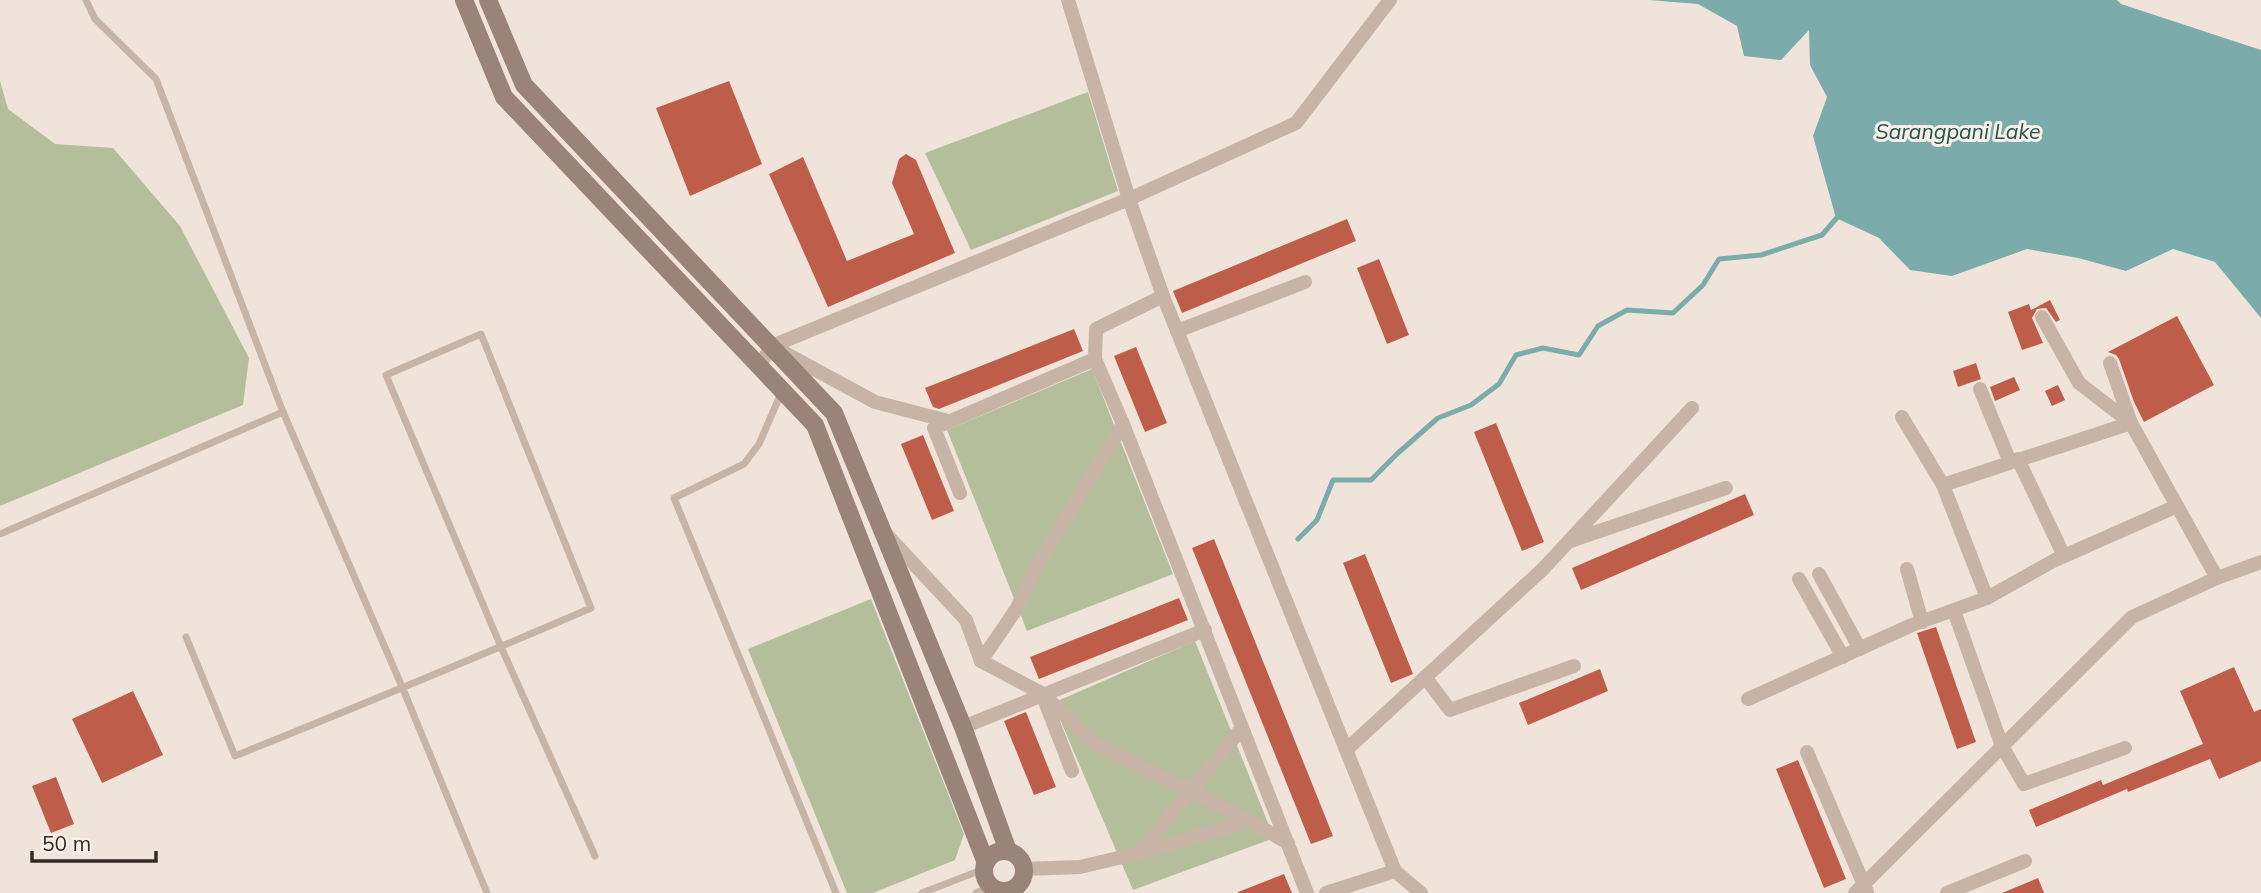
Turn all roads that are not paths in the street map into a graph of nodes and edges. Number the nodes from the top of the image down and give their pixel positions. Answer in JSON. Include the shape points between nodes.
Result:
{"nodes":[{"id":1,"x":86,"y":0,"type":"edge"},
{"id":2,"x":464,"y":0,"type":"edge"},
{"id":3,"x":488,"y":0,"type":"edge"},
{"id":4,"x":1068,"y":0,"type":"edge"},
{"id":5,"x":1390,"y":0,"type":"edge"},
{"id":6,"x":1129,"y":199,"type":"junction"},
{"id":7,"x":1305,"y":282,"type":"dead end"},
{"id":8,"x":1163,"y":296,"type":"junction"},
{"id":9,"x":2042,"y":317,"type":"dead end"},
{"id":10,"x":1177,"y":331,"type":"junction"},
{"id":11,"x":772,"y":346,"type":"junction"},
{"id":12,"x":1095,"y":359,"type":"junction"},
{"id":13,"x":2110,"y":363,"type":"dead end"},
{"id":14,"x":759,"y":366,"type":"junction"},
{"id":15,"x":782,"y":390,"type":"junction"},
{"id":16,"x":1980,"y":390,"type":"dead end"},
{"id":17,"x":1692,"y":408,"type":"dead end"},
{"id":18,"x":283,"y":412,"type":"junction"},
{"id":19,"x":1902,"y":417,"type":"dead end"},
{"id":20,"x":948,"y":421,"type":"junction"},
{"id":21,"x":2132,"y":423,"type":"junction"},
{"id":22,"x":1123,"y":424,"type":"junction"},
{"id":23,"x":2014,"y":461,"type":"junction"},
{"id":24,"x":1943,"y":485,"type":"junction"},
{"id":25,"x":1726,"y":488,"type":"dead end"},
{"id":26,"x":960,"y":493,"type":"dead end"},
{"id":27,"x":2177,"y":506,"type":"junction"},
{"id":28,"x":880,"y":527,"type":"junction"},
{"id":29,"x":0,"y":534,"type":"edge"},
{"id":30,"x":1569,"y":541,"type":"junction"},
{"id":31,"x":2064,"y":556,"type":"junction"},
{"id":32,"x":2261,"y":562,"type":"edge"},
{"id":33,"x":1907,"y":569,"type":"dead end"},
{"id":34,"x":1819,"y":574,"type":"dead end"},
{"id":35,"x":2217,"y":578,"type":"junction"},
{"id":36,"x":1799,"y":579,"type":"dead end"},
{"id":37,"x":1987,"y":598,"type":"junction"},
{"id":38,"x":1954,"y":611,"type":"junction"},
{"id":39,"x":1922,"y":622,"type":"junction"},
{"id":40,"x":1205,"y":630,"type":"junction"},
{"id":41,"x":186,"y":637,"type":"dead end"},
{"id":42,"x":501,"y":647,"type":"junction"},
{"id":43,"x":1860,"y":649,"type":"junction"},
{"id":44,"x":1843,"y":657,"type":"junction"},
{"id":45,"x":981,"y":661,"type":"junction"},
{"id":46,"x":1574,"y":666,"type":"dead end"},
{"id":47,"x":1425,"y":677,"type":"junction"},
{"id":48,"x":403,"y":689,"type":"junction"},
{"id":49,"x":1043,"y":694,"type":"junction"},
{"id":50,"x":1748,"y":699,"type":"dead end"},
{"id":51,"x":951,"y":700,"type":"junction"},
{"id":52,"x":926,"y":709,"type":"junction"},
{"id":53,"x":963,"y":727,"type":"junction"},
{"id":54,"x":1242,"y":728,"type":"junction"},
{"id":55,"x":2002,"y":746,"type":"junction"},
{"id":56,"x":2125,"y":748,"type":"dead end"},
{"id":57,"x":1346,"y":750,"type":"junction"},
{"id":58,"x":1807,"y":752,"type":"dead end"},
{"id":59,"x":1072,"y":771,"type":"dead end"},
{"id":60,"x":1191,"y":792,"type":"junction"},
{"id":61,"x":1250,"y":821,"type":"junction"},
{"id":62,"x":1288,"y":843,"type":"junction"},
{"id":63,"x":1008,"y":851,"type":"junction"},
{"id":64,"x":1139,"y":853,"type":"junction"},
{"id":65,"x":595,"y":856,"type":"dead end"},
{"id":66,"x":2025,"y":861,"type":"dead end"},
{"id":67,"x":985,"y":866,"type":"junction"},
{"id":68,"x":1395,"y":871,"type":"junction"},
{"id":69,"x":1006,"y":887,"type":"edge"},
{"id":70,"x":1862,"y":890,"type":"edge"},
{"id":71,"x":487,"y":893,"type":"edge"},
{"id":72,"x":836,"y":893,"type":"edge"},
{"id":73,"x":922,"y":893,"type":"edge"},
{"id":74,"x":1307,"y":893,"type":"edge"},
{"id":75,"x":1326,"y":893,"type":"edge"},
{"id":76,"x":1421,"y":893,"type":"edge"},
{"id":77,"x":1947,"y":893,"type":"edge"}],
"edges":[{"from":1,"to":18,"type":"lane","via":[[95,19],[156,79]]},
{"from":2,"to":14,"type":"street","via":[[504,97]]},
{"from":3,"to":11,"type":"street","via":[[524,85]]},
{"from":4,"to":6,"type":"street"},
{"from":5,"to":6,"type":"street","via":[[1296,123]]},
{"from":6,"to":8,"type":"street"},
{"from":6,"to":11,"type":"street"},
{"from":7,"to":10,"type":"street"},
{"from":8,"to":10,"type":"street"},
{"from":8,"to":12,"type":"street","via":[[1096,329]]},
{"from":9,"to":21,"type":"street","via":[[2079,383]]},
{"from":10,"to":57,"type":"street"},
{"from":11,"to":14,"type":"street"},
{"from":11,"to":20,"type":"street","via":[[875,402]]},
{"from":11,"to":28,"type":"street","via":[[834,412]]},
{"from":12,"to":20,"type":"street"},
{"from":12,"to":22,"type":"street"},
{"from":13,"to":21,"type":"street"},
{"from":14,"to":15,"type":"street"},
{"from":15,"to":52,"type":"street","via":[[814,425]]},
{"from":15,"to":72,"type":"lane","via":[[759,444],[744,464],[674,498]]},
{"from":16,"to":23,"type":"street"},
{"from":17,"to":30,"type":"street"},
{"from":18,"to":29,"type":"lane"},
{"from":18,"to":48,"type":"lane"},
{"from":19,"to":24,"type":"street"},
{"from":20,"to":26,"type":"street","via":[[934,428]]},
{"from":21,"to":23,"type":"street"},
{"from":21,"to":27,"type":"street"},
{"from":22,"to":40,"type":"street"},
{"from":22,"to":45,"type":"street","via":[[1034,571],[1017,608]]},
{"from":23,"to":24,"type":"street"},
{"from":23,"to":31,"type":"street"},
{"from":24,"to":37,"type":"street"},
{"from":25,"to":30,"type":"street"},
{"from":27,"to":31,"type":"street"},
{"from":27,"to":35,"type":"street"},
{"from":28,"to":45,"type":"street","via":[[966,620]]},
{"from":28,"to":51,"type":"street"},
{"from":30,"to":47,"type":"street"},
{"from":31,"to":37,"type":"street"},
{"from":32,"to":35,"type":"street"},
{"from":33,"to":39,"type":"street"},
{"from":34,"to":43,"type":"street"},
{"from":35,"to":55,"type":"street","via":[[2132,617]]},
{"from":36,"to":44,"type":"street"},
{"from":37,"to":38,"type":"street"},
{"from":38,"to":39,"type":"street"},
{"from":38,"to":55,"type":"street"},
{"from":39,"to":43,"type":"street"},
{"from":40,"to":49,"type":"street"},
{"from":40,"to":54,"type":"street"},
{"from":41,"to":48,"type":"lane","via":[[235,756]]},
{"from":42,"to":42,"type":"lane","via":[[592,608],[481,334],[386,374]]},
{"from":42,"to":48,"type":"lane"},
{"from":42,"to":65,"type":"lane"},
{"from":43,"to":44,"type":"street"},
{"from":44,"to":50,"type":"street"},
{"from":45,"to":49,"type":"street"},
{"from":46,"to":47,"type":"street","via":[[1450,710]]},
{"from":47,"to":57,"type":"street"},
{"from":48,"to":71,"type":"lane"},
{"from":49,"to":53,"type":"street"},
{"from":49,"to":59,"type":"street"},
{"from":49,"to":60,"type":"street","via":[[1092,742]]},
{"from":51,"to":52,"type":"street"},
{"from":51,"to":53,"type":"street"},
{"from":52,"to":67,"type":"street"},
{"from":53,"to":63,"type":"street"},
{"from":54,"to":60,"type":"street"},
{"from":54,"to":62,"type":"street"},
{"from":55,"to":56,"type":"street","via":[[2024,784]]},
{"from":55,"to":70,"type":"street"},
{"from":57,"to":68,"type":"street"},
{"from":58,"to":70,"type":"street"},
{"from":60,"to":61,"type":"street"},
{"from":60,"to":64,"type":"street"},
{"from":61,"to":62,"type":"street"},
{"from":61,"to":64,"type":"street"},
{"from":62,"to":74,"type":"street"},
{"from":63,"to":67,"type":"street","via":[[995,853]]},
{"from":63,"to":69,"type":"street","via":[[1019,858]]},
{"from":64,"to":69,"type":"street"},
{"from":66,"to":77,"type":"street"},
{"from":67,"to":69,"type":"street","via":[[987,882]]},
{"from":67,"to":73,"type":"lane"},
{"from":68,"to":75,"type":"street"},
{"from":68,"to":76,"type":"street"}]}
